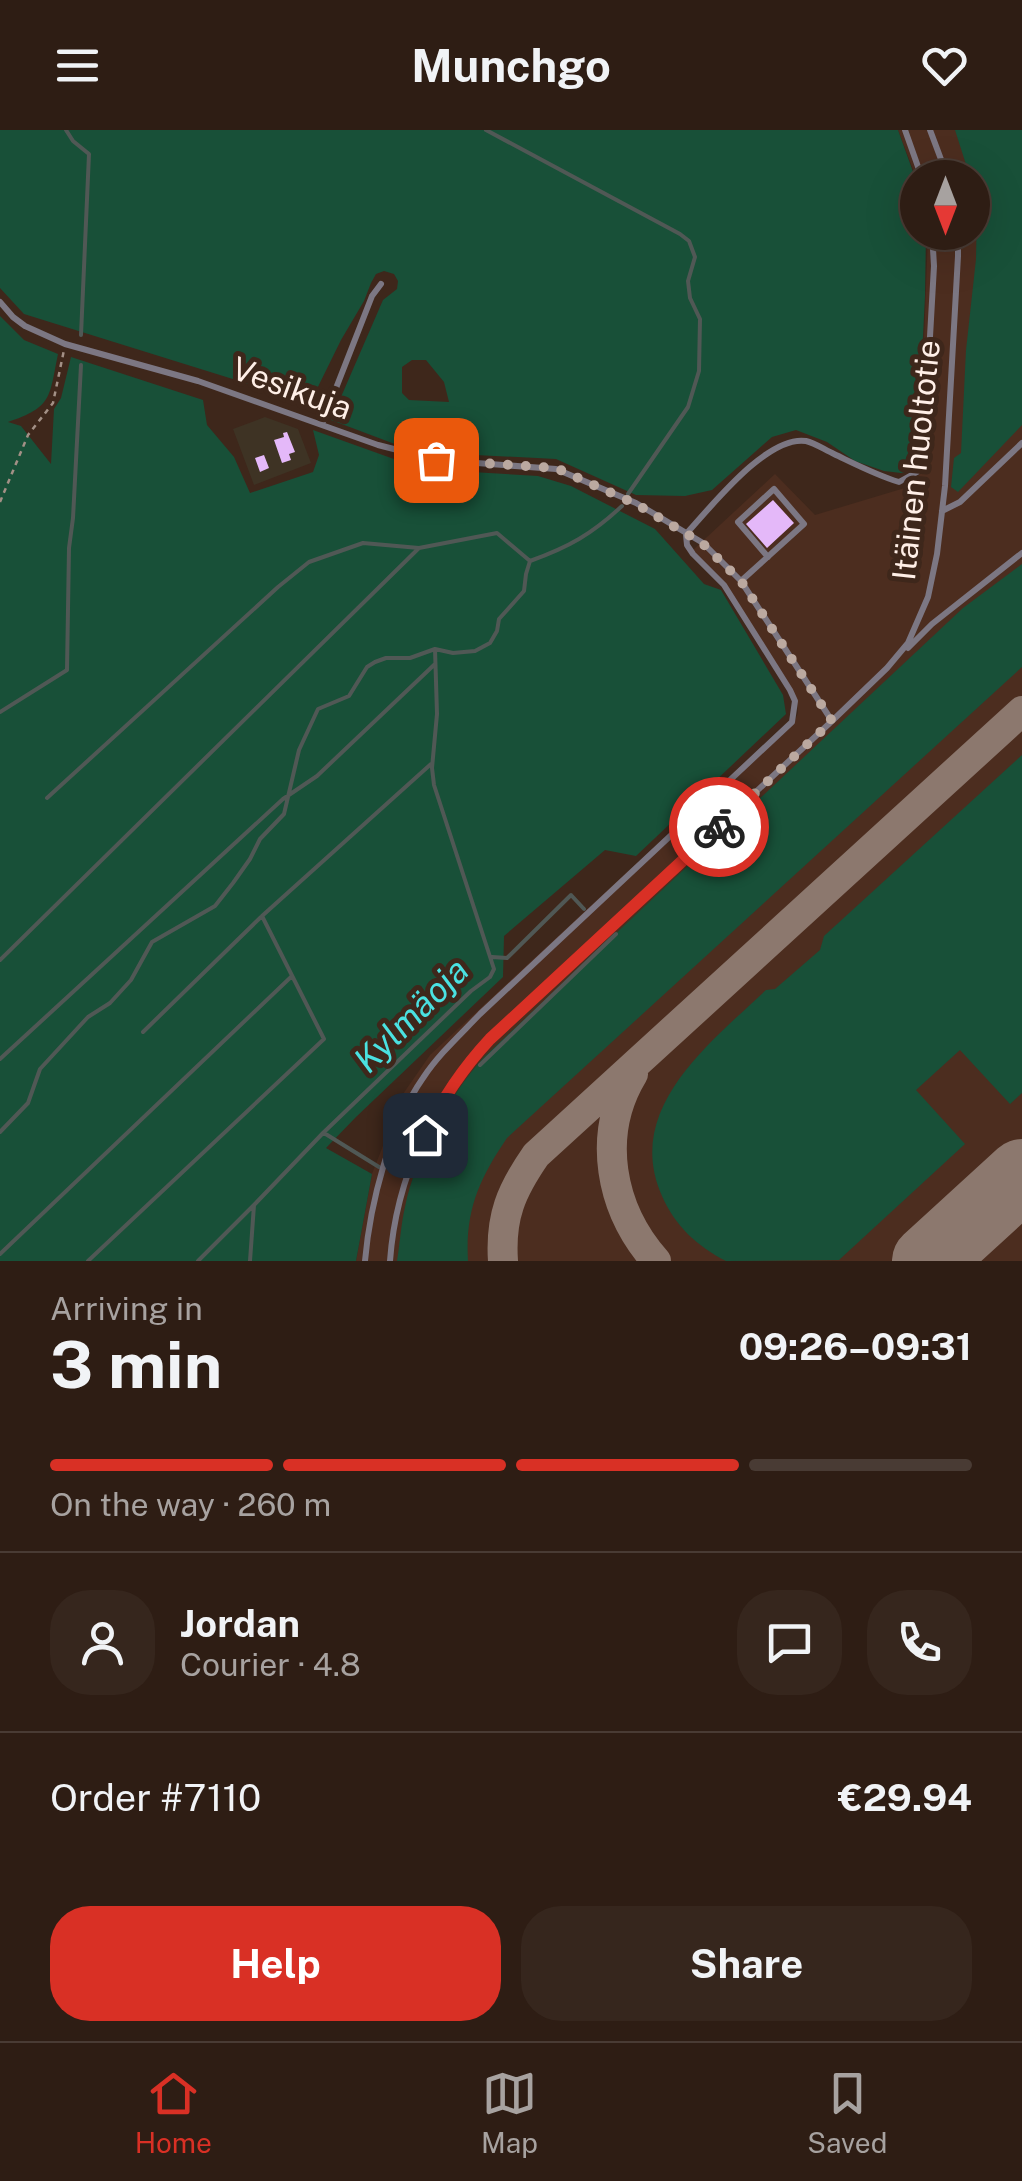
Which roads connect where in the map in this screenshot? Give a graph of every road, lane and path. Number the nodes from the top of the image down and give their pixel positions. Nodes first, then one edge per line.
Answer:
1 (905, 130) edge
2 (930, 130) edge
3 (916, 160) edge
4 (941, 160) edge
5 (933, 250) edge
6 (958, 250) edge
7 (381, 284) dead end
8 (0, 302) edge
9 (65, 344) junction
10 (322, 424) junction
11 (1022, 443) edge
12 (0, 502) edge
13 (942, 511) junction
14 (686, 534) junction
15 (1022, 553) edge
16 (768, 557) junction
17 (741, 581) junction
18 (888, 668) junction
19 (832, 721) junction
20 (365, 1261) edge
21 (390, 1261) edge

1 - 3 lane
2 - 4 lane
5 - 14 lane
6 - 13 lane, Itäinen huoltotie
7 - 10 lane
8 - 9 lane, Vesikuja
9 - 10 lane, Vesikuja
9 - 12 path
10 - 14 lane, Vesikuja
11 - 13 lane
13 - 18 lane, Itäinen huoltotie
14 - 17 lane, Vesikuja
14 - 20 lane
15 - 18 lane
16 - 16 lane
16 - 17 lane
17 - 19 lane, Vesikuja
18 - 19 lane, Itäinen huoltotie
19 - 21 lane, Itäinen huoltotie

